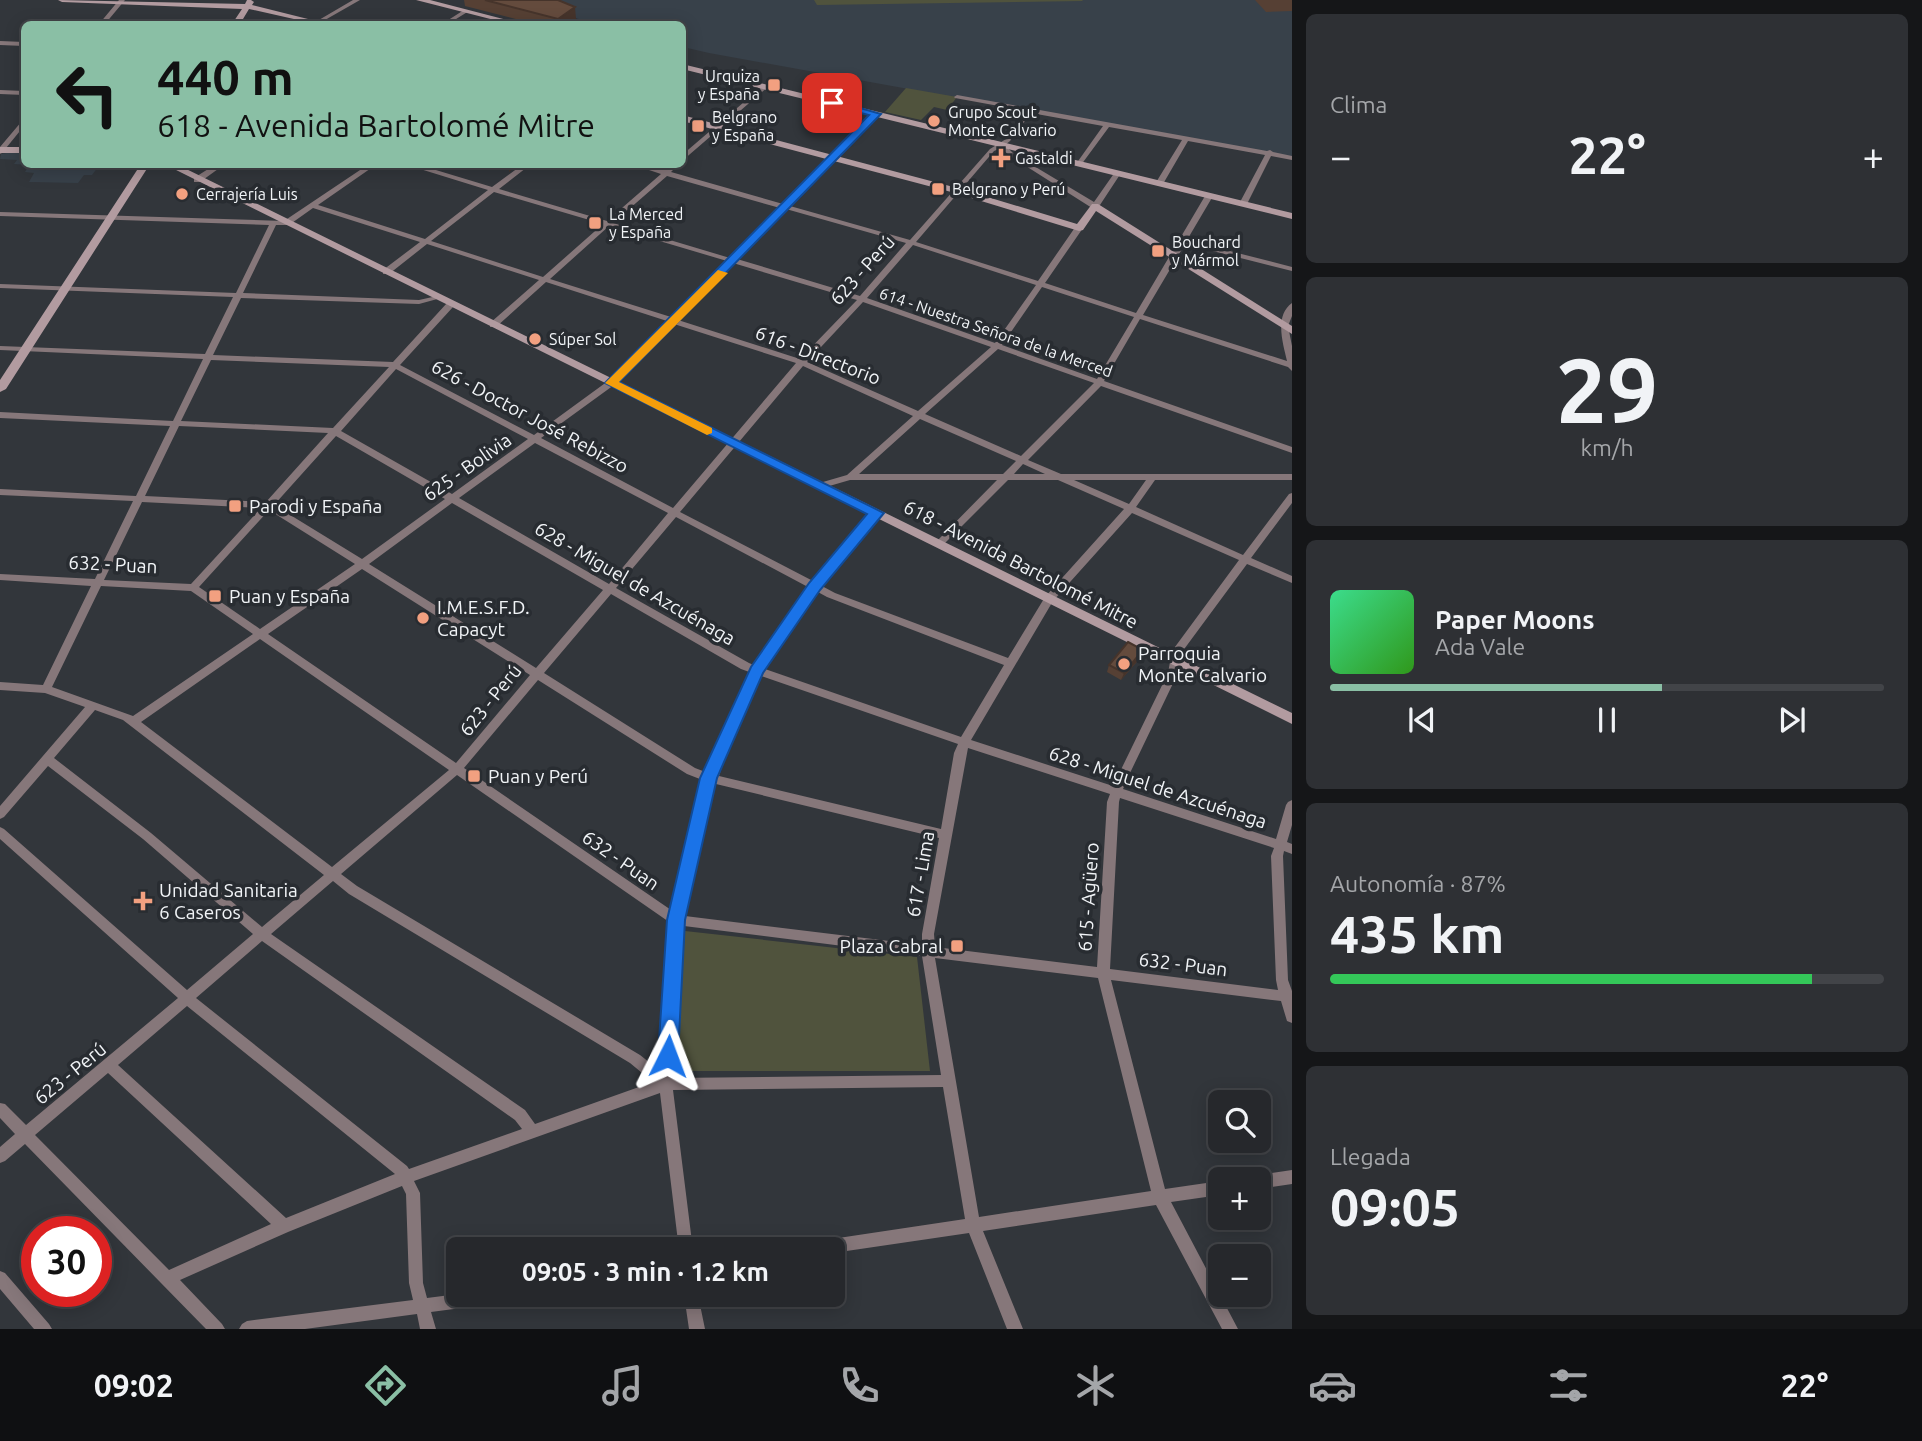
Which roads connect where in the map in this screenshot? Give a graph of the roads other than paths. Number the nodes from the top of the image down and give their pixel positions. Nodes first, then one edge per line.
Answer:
1 (62, 0) edge
2 (357, 0) edge
3 (419, 0) edge
4 (121, 1) edge
5 (250, 3) edge
6 (466, 11) junction
7 (104, 21) edge
8 (238, 21) edge
9 (309, 21) edge
10 (324, 21) edge
11 (450, 21) edge
12 (506, 21) edge
13 (0, 43) edge
14 (21, 44) edge
15 (686, 67) edge
16 (766, 86) junction
17 (0, 92) edge
18 (21, 93) edge
19 (957, 97) dead end
20 (1030, 110) junction
21 (876, 114) junction
22 (686, 119) edge
23 (1108, 124) junction
24 (21, 126) edge
25 (717, 127) junction
26 (1187, 138) junction
27 (1002, 145) junction
28 (1, 150) edge
29 (21, 150) edge
30 (1270, 152) junction
31 (686, 155) edge
32 (1292, 158) edge
33 (835, 159) junction
34 (1079, 164) junction
35 (143, 168) edge
36 (175, 168) edge
37 (216, 168) edge
38 (368, 168) edge
39 (420, 168) edge
40 (520, 168) edge
41 (649, 168) edge
42 (672, 168) edge
43 (667, 173) junction
44 (1117, 173) junction
45 (197, 180) junction
46 (1159, 184) junction
47 (492, 190) junction
48 (958, 191) junction
49 (1209, 196) junction
50 (1243, 204) junction
51 (315, 206) junction
52 (1095, 206) junction
53 (786, 207) junction
54 (0, 214) edge
55 (1292, 216) edge
56 (111, 218) junction
57 (286, 223) junction
58 (274, 224) junction
59 (608, 224) junction
60 (1079, 228) junction
61 (426, 240) junction
62 (1183, 240) junction
63 (912, 243) junction
64 (1172, 256) junction
65 (733, 261) junction
66 (1292, 269) edge
67 (386, 272) junction
68 (546, 279) junction
69 (1040, 285) junction
70 (0, 286) edge
71 (66, 289) junction
72 (238, 296) junction
73 (437, 298) junction
74 (862, 299) junction
75 (450, 305) junction
76 (1292, 305) edge
77 (1138, 317) junction
78 (673, 321) junction
79 (493, 325) junction
80 (1288, 328) edge
81 (996, 347) junction
82 (0, 348) edge
83 (26, 349) junction
84 (209, 356) junction
85 (801, 363) junction
86 (394, 365) junction
87 (1292, 367) edge
88 (611, 383) junction
89 (1099, 383) junction
90 (0, 389) edge
91 (922, 414) junction
92 (0, 415) edge
93 (175, 424) junction
94 (334, 431) junction
95 (537, 438) junction
96 (733, 443) junction
97 (1292, 450) edge
98 (1025, 460) junction
99 (850, 477) junction
100 (1292, 477) edge
101 (1004, 478) junction
102 (1065, 478) junction
103 (1152, 478) junction
104 (820, 486) junction
105 (0, 492) edge
106 (1292, 496) edge
107 (138, 498) junction
108 (452, 498) junction
109 (268, 505) junction
110 (1131, 508) junction
111 (675, 512) junction
112 (876, 513) junction
113 (939, 544) junction
114 (1245, 559) junction
115 (362, 564) junction
116 (0, 577) edge
117 (1292, 580) edge
118 (97, 582) junction
119 (815, 587) junction
120 (609, 588) junction
121 (194, 589) junction
122 (1049, 600) junction
123 (261, 634) junction
124 (1008, 662) junction
125 (1174, 662) junction
126 (756, 671) junction
127 (537, 673) junction
128 (0, 686) edge
129 (46, 689) junction
130 (93, 705) junction
131 (1292, 719) edge
132 (134, 721) junction
133 (964, 742) junction
134 (47, 759) junction
135 (457, 769) junction
136 (709, 778) junction
137 (1116, 791) junction
138 (1292, 805) edge
139 (0, 814) edge
140 (0, 832) edge
141 (947, 835) junction
142 (1278, 844) junction
143 (1292, 849) edge
144 (334, 876) junction
145 (676, 920) junction
146 (263, 935) junction
147 (927, 951) junction
148 (1103, 973) junction
149 (1289, 996) edge
150 (187, 998) junction
151 (1292, 1017) edge
152 (110, 1066) junction
153 (949, 1081) junction
154 (666, 1084) junction
155 (0, 1109) edge
156 (531, 1131) junction
157 (25, 1135) junction
158 (0, 1156) edge
159 (406, 1177) junction
160 (1292, 1177) edge
161 (1271, 1180) edge
162 (1208, 1190) edge
163 (1160, 1197) junction
164 (973, 1223) junction
165 (284, 1226) junction
166 (684, 1237) edge
167 (845, 1244) edge
168 (0, 1278) edge
169 (166, 1279) junction
170 (446, 1304) edge
171 (693, 1307) edge
172 (421, 1308) junction
173 (44, 1329) edge
174 (216, 1329) edge
175 (247, 1329) edge
176 (428, 1329) edge
177 (697, 1329) edge
178 (1015, 1329) edge
179 (1230, 1329) edge

1 - 4 main road
2 - 10 street
3 - 6 main road
4 - 5 main road
4 - 7 street
5 - 8 main road
5 - 9 main road
6 - 11 street
6 - 12 main road
13 - 14 street
15 - 16 main road
16 - 21 main road
16 - 25 street
17 - 18 street
19 - 20 street
20 - 23 street
20 - 27 street, 623 - Perú
21 - 27 main road
21 - 33 street, 625 - Bolivia
22 - 25 main road
23 - 26 street
23 - 34 street
24 - 28 street
25 - 31 street
25 - 33 main road
26 - 30 street
26 - 46 street
27 - 34 main road
27 - 48 street, 623 - Perú
27 - 52 street
28 - 29 main road
30 - 32 street
30 - 50 street
33 - 48 main road
33 - 53 street, 625 - Bolivia
34 - 44 main road
35 - 56 main road
36 - 45 main road, 618 - Avenida Bartolomé Mitre
37 - 45 street
38 - 51 street
39 - 47 street, 614 - Nuestra Señora de la Merced
40 - 47 street
41 - 43 street
42 - 43 street
43 - 53 street
43 - 59 street
44 - 46 main road
44 - 52 street
45 - 57 main road, 618 - Avenida Bartolomé Mitre
46 - 49 main road
47 - 59 street, 614 - Nuestra Señora de la Merced
47 - 61 street
48 - 60 main road
48 - 63 street, 623 - Perú
49 - 50 main road
49 - 62 street
50 - 55 main road
51 - 57 street
51 - 61 street, 616 - Directorio
52 - 60 main road
52 - 64 main road
53 - 63 street
53 - 65 street, 625 - Bolivia
54 - 56 street
56 - 58 street
56 - 71 main road
57 - 58 street
57 - 67 main road, 618 - Avenida Bartolomé Mitre
58 - 72 street
59 - 65 street, 614 - Nuestra Señora de la Merced
59 - 68 street
60 - 69 street
61 - 67 street
61 - 68 street, 616 - Directorio
62 - 64 street
62 - 66 street
63 - 69 street
63 - 74 street, 623 - Perú
64 - 77 street
64 - 80 main road
65 - 74 street, 614 - Nuestra Señora de la Merced
65 - 78 street, 625 - Bolivia
67 - 73 main road, 618 - Avenida Bartolomé Mitre
68 - 78 street, 616 - Directorio
68 - 79 street
69 - 77 street
69 - 81 street
70 - 71 street
71 - 72 street
71 - 83 main road
72 - 73 street
72 - 84 street
73 - 75 main road, 618 - Avenida Bartolomé Mitre
74 - 81 street, 614 - Nuestra Señora de la Merced
74 - 85 street, 623 - Perú
75 - 79 main road, 618 - Avenida Bartolomé Mitre
75 - 86 street
76 - 80 street
77 - 87 street
77 - 89 street
78 - 85 street, 616 - Directorio
78 - 88 street, 625 - Bolivia
79 - 88 main road, 618 - Avenida Bartolomé Mitre
80 - 87 street
81 - 89 street, 614 - Nuestra Señora de la Merced
81 - 91 street
82 - 83 street, 626 - Doctor José Rebizzo
83 - 84 street, 626 - Doctor José Rebizzo
83 - 90 main road
84 - 86 street, 626 - Doctor José Rebizzo
84 - 93 street
85 - 91 street, 616 - Directorio
85 - 96 street, 623 - Perú
86 - 94 street
86 - 95 street, 626 - Doctor José Rebizzo
88 - 95 street, 625 - Bolivia
88 - 96 main road, 618 - Avenida Bartolomé Mitre
89 - 97 street, 614 - Nuestra Señora de la Merced
89 - 98 street
91 - 98 street, 616 - Directorio
91 - 99 street
92 - 93 street, 628 - Miguel de Azcuénaga
93 - 94 street, 628 - Miguel de Azcuénaga
93 - 107 street
94 - 108 street, 628 - Miguel de Azcuénaga
94 - 109 street
95 - 108 street, 625 - Bolivia
95 - 111 street, 626 - Doctor José Rebizzo
96 - 104 main road, 618 - Avenida Bartolomé Mitre
96 - 111 street, 623 - Perú
98 - 101 street
98 - 102 street, 616 - Directorio
99 - 101 street
99 - 104 street
100 - 103 street
101 - 102 street
101 - 113 street
102 - 103 street
102 - 110 street, 616 - Directorio
103 - 110 street, 617 - Lima
104 - 112 main road, 618 - Avenida Bartolomé Mitre
105 - 107 street
106 - 114 street, 615 - Agüero
107 - 109 street
107 - 118 street
108 - 115 street, 625 - Bolivia
108 - 120 street, 628 - Miguel de Azcuénaga
109 - 115 street
109 - 121 street
110 - 114 street, 616 - Directorio
110 - 122 street, 617 - Lima
111 - 119 street, 626 - Doctor José Rebizzo
111 - 120 street, 623 - Perú
112 - 113 main road, 618 - Avenida Bartolomé Mitre
112 - 119 street
113 - 122 main road, 618 - Avenida Bartolomé Mitre
114 - 117 street, 616 - Directorio
114 - 125 street, 615 - Agüero
115 - 123 street, 625 - Bolivia
115 - 127 street
116 - 118 street, 632 - Puan
118 - 121 street, 632 - Puan
118 - 129 street
119 - 124 street, 626 - Doctor José Rebizzo
119 - 126 street
120 - 126 street, 628 - Miguel de Azcuénaga
120 - 127 street, 623 - Perú
121 - 123 street, 632 - Puan
122 - 124 street, 617 - Lima
122 - 125 main road, 618 - Avenida Bartolomé Mitre
123 - 132 street, 625 - Bolivia
123 - 135 street, 632 - Puan
124 - 133 street, 617 - Lima
125 - 131 main road, 618 - Avenida Bartolomé Mitre
125 - 137 street, 615 - Agüero
126 - 133 street, 628 - Miguel de Azcuénaga
126 - 136 street
127 - 135 street, 623 - Perú
127 - 136 street
128 - 129 street
129 - 130 street
130 - 132 street
130 - 134 street
132 - 144 street
133 - 137 street, 628 - Miguel de Azcuénaga
133 - 141 street, 617 - Lima
134 - 139 street
134 - 146 street
135 - 144 street, 623 - Perú
135 - 145 street, 632 - Puan
136 - 141 street
136 - 145 street
137 - 142 street, 628 - Miguel de Azcuénaga
137 - 148 street, 615 - Agüero
138 - 142 street
140 - 150 street
141 - 147 street, 617 - Lima
142 - 143 street, 628 - Miguel de Azcuénaga
142 - 149 street
144 - 146 street, 623 - Perú
144 - 154 street
145 - 147 street, 632 - Puan
145 - 154 street
146 - 150 street, 623 - Perú
146 - 156 street
147 - 148 street, 632 - Puan
147 - 153 street, 617 - Lima
148 - 149 street, 632 - Puan
148 - 163 street, 615 - Agüero
149 - 151 street
150 - 152 street, 623 - Perú
150 - 159 street
152 - 157 street, 623 - Perú
152 - 165 street
153 - 154 street
153 - 164 street, 617 - Lima
154 - 156 street
154 - 166 street
155 - 157 street
156 - 159 street
157 - 158 street, 623 - Perú
157 - 169 street
159 - 165 street
159 - 172 street
160 - 161 street
162 - 163 street
163 - 164 street
163 - 179 street, 615 - Agüero
164 - 167 street
164 - 178 street, 617 - Lima
165 - 169 street
168 - 173 street
169 - 174 street
170 - 172 street
171 - 177 street
172 - 175 street
172 - 176 street

